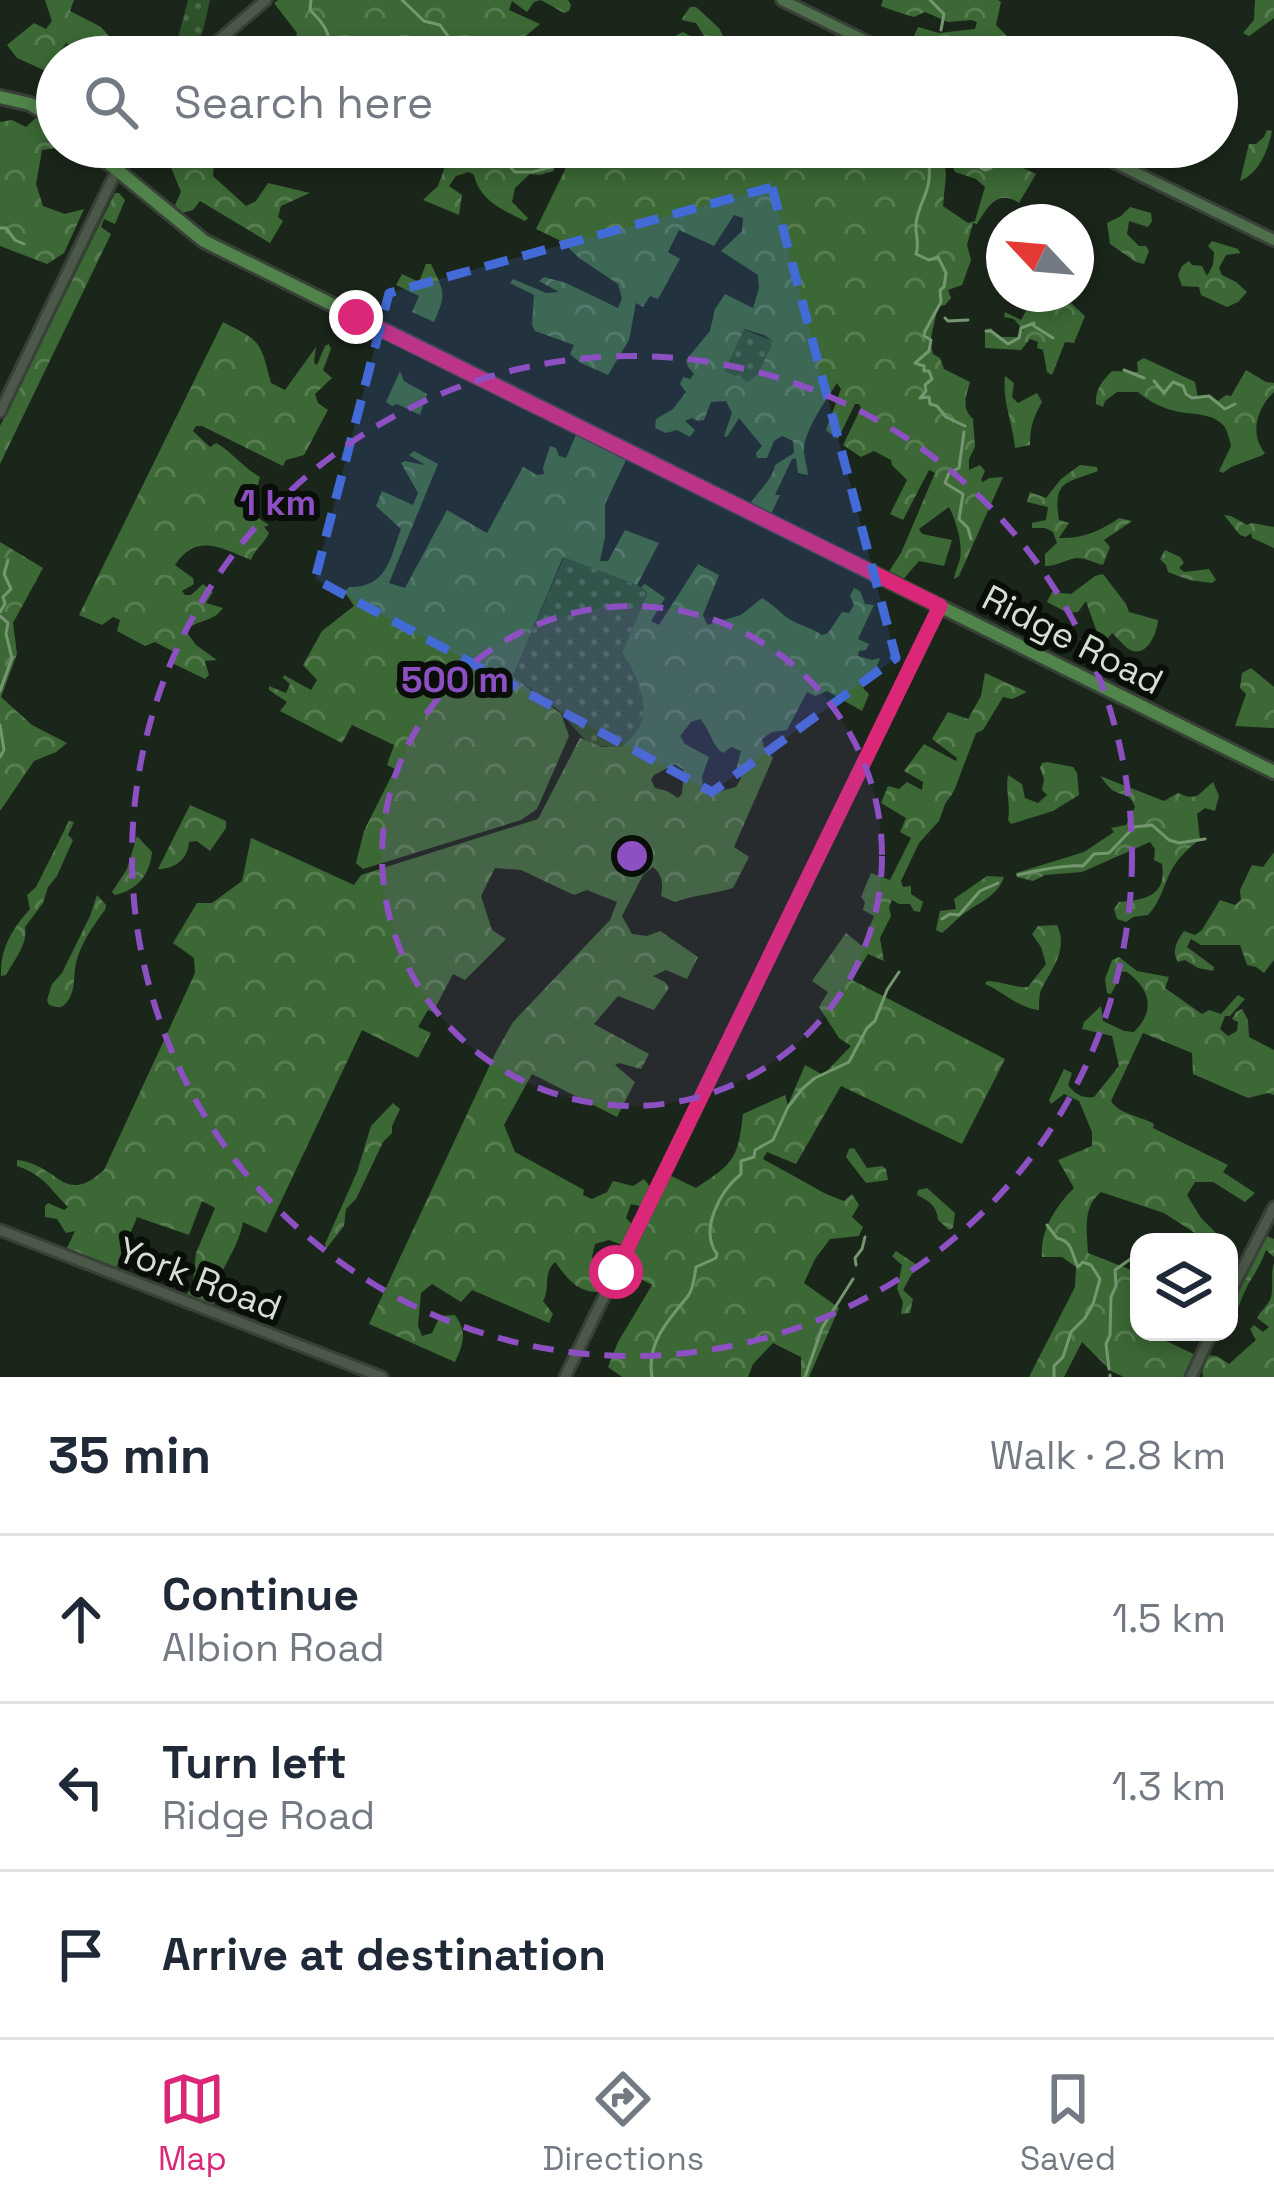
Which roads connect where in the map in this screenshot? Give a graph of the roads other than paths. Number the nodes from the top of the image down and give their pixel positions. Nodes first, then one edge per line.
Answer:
1 (266, 0) edge
2 (782, 0) edge
3 (224, 36) edge
4 (855, 36) edge
5 (0, 97) edge
6 (36, 108) edge
7 (1126, 168) edge
8 (116, 169) joint
9 (1274, 240) edge
10 (0, 412) edge
11 (940, 606) junction
12 (1274, 772) edge
13 (1274, 1207) edge
14 (0, 1230) edge
15 (1238, 1277) edge
16 (1208, 1341) edge
17 (382, 1377) edge
18 (565, 1377) edge
19 (1191, 1377) edge

1 - 3 street
2 - 4 main road
5 - 6 main road
7 - 9 main road
8 - 10 street
8 - 11 main road, Ridge Road
11 - 12 main road, Ridge Road
11 - 18 street
13 - 15 street
14 - 17 street, York Road
16 - 19 street

